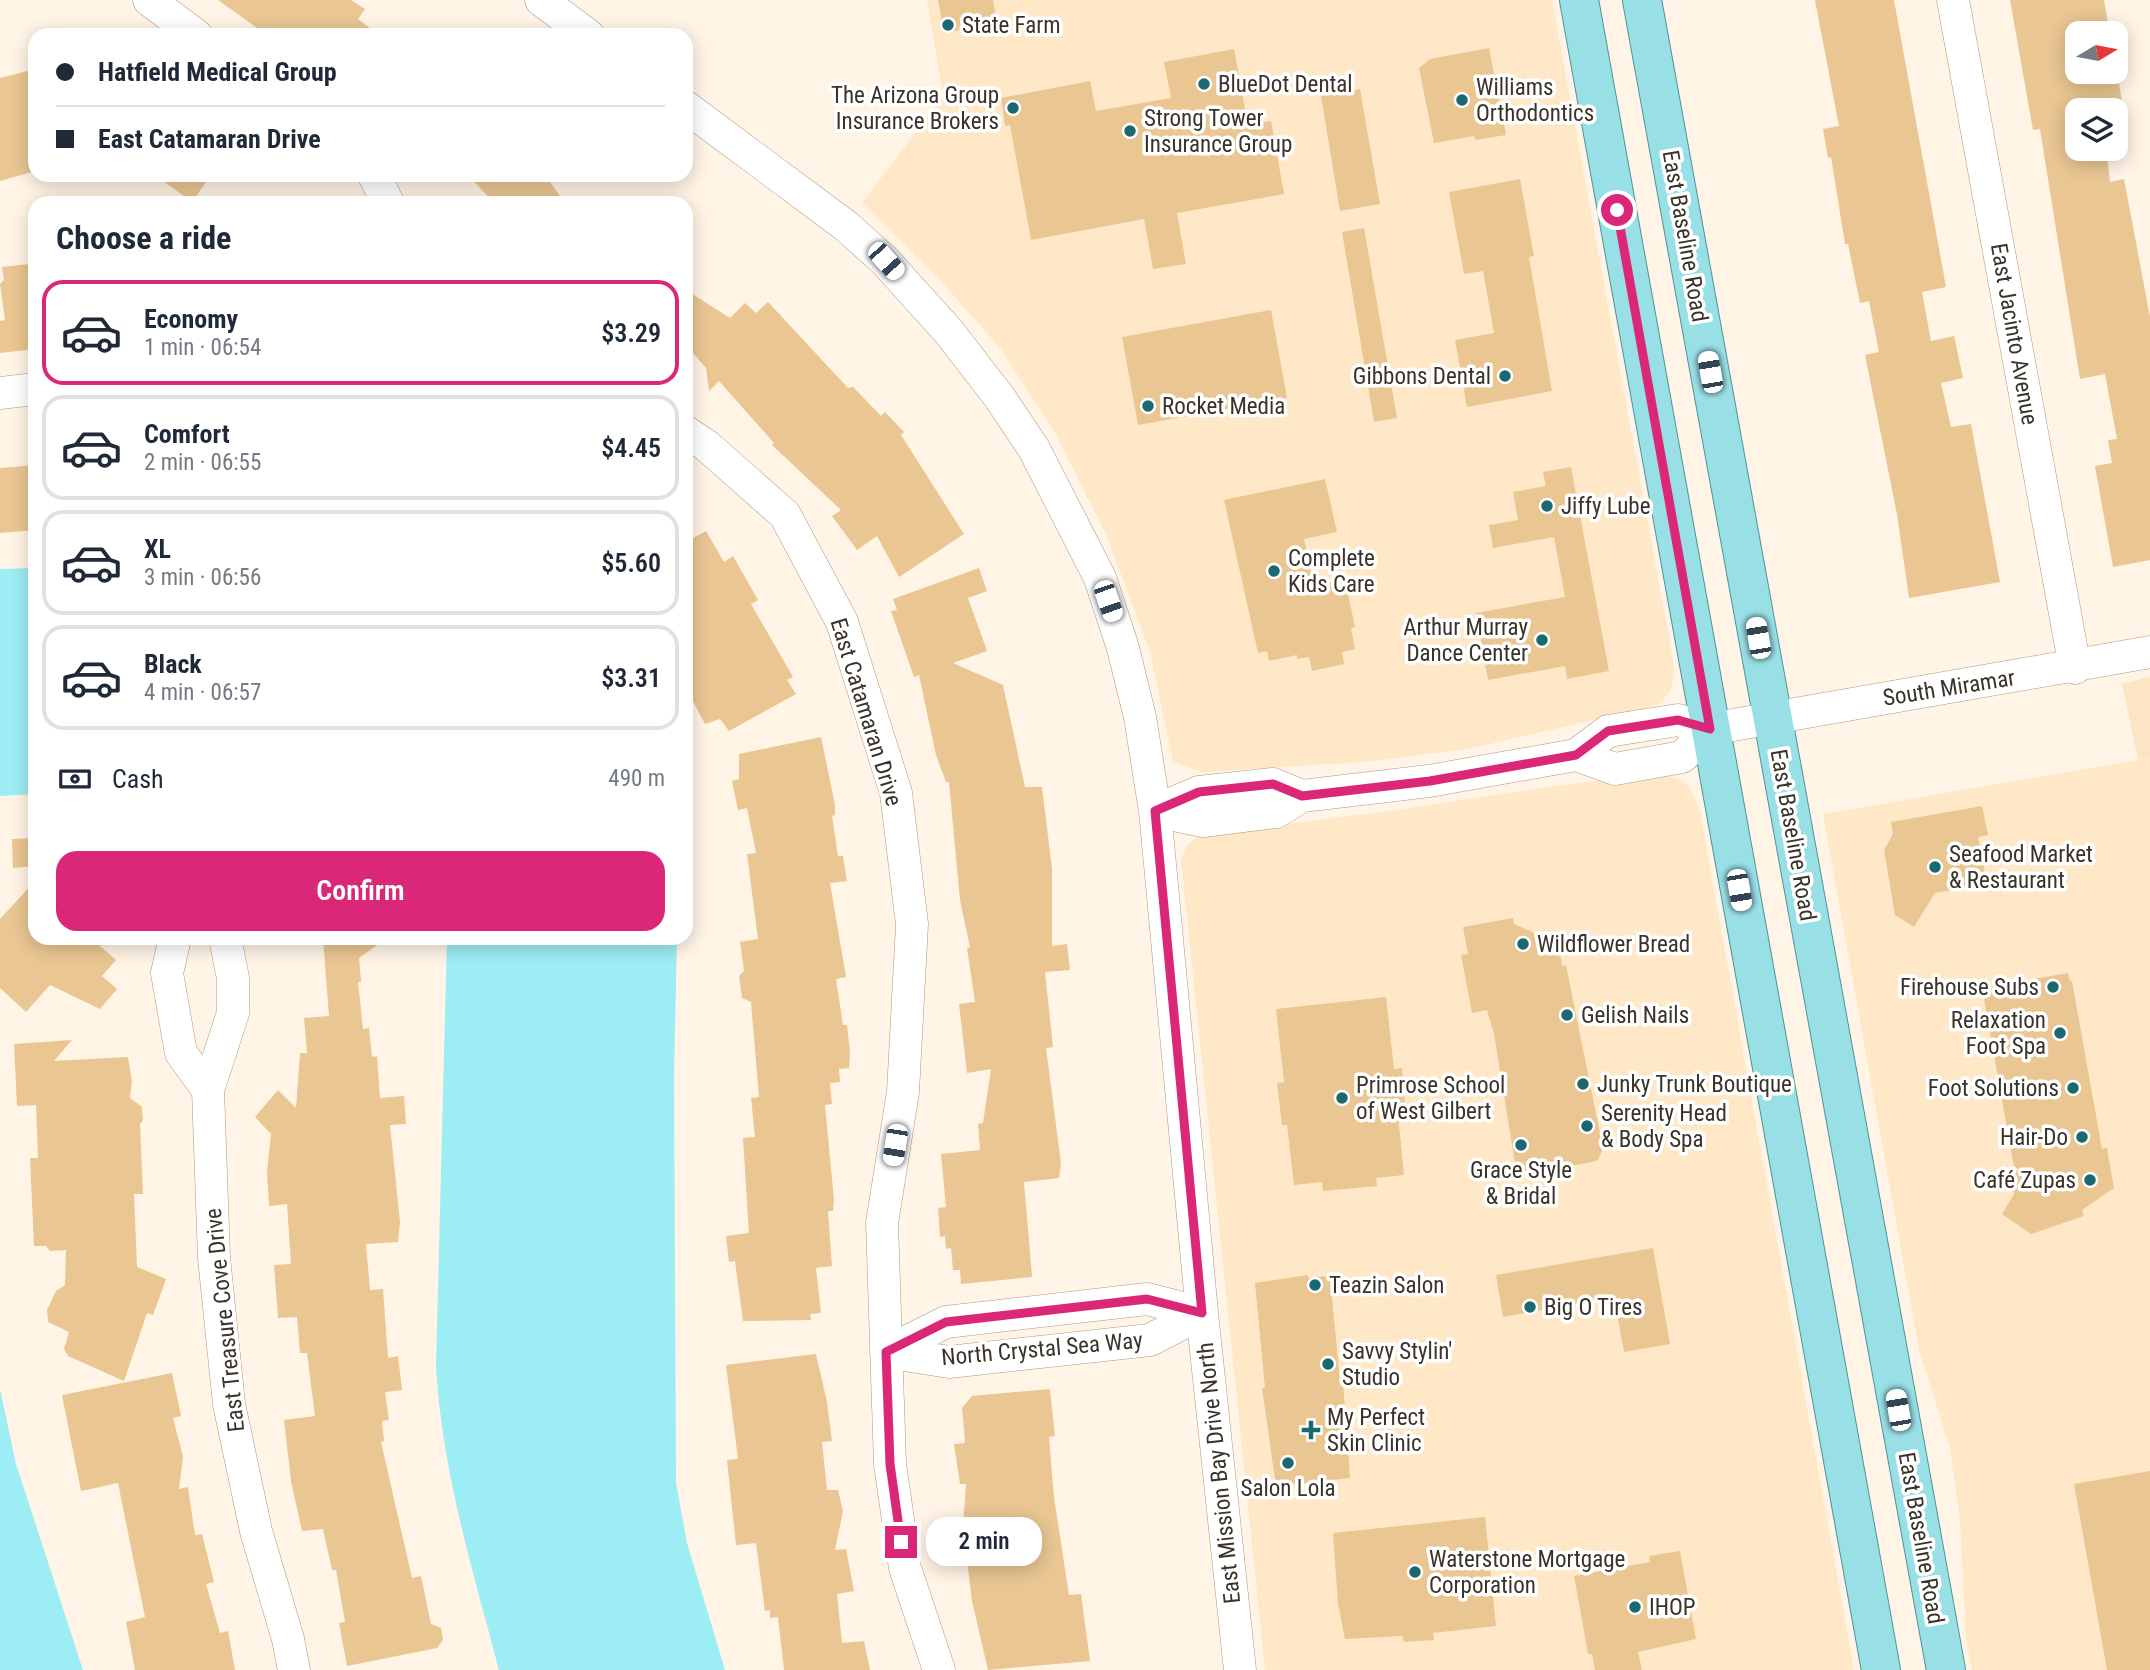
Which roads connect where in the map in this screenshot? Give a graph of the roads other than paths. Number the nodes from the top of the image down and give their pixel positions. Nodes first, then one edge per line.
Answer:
1 (149, 0) edge
2 (541, 0) edge
3 (1579, 0) edge
4 (1642, 0) edge
5 (1954, 0) edge
6 (187, 28) edge
7 (579, 28) edge
8 (693, 112) edge
9 (28, 391) edge
10 (0, 393) edge
11 (693, 437) edge
12 (2150, 652) edge
13 (2075, 668) junction
14 (1760, 720) junction
15 (1710, 729) junction
16 (1155, 811) junction
17 (173, 945) edge
18 (226, 945) edge
19 (208, 1090) junction
20 (1202, 1313) junction
21 (886, 1352) junction
22 (293, 1670) edge
23 (939, 1670) edge
24 (1240, 1670) edge
25 (1881, 1670) edge
26 (1945, 1670) edge

1 - 6 street
2 - 7 street
3 - 15 main road
4 - 14 main road, East Baseline Road
5 - 13 street, East Jacinto Avenue
8 - 16 street, East Mission Bay Drive North
9 - 10 street
11 - 21 street, East Catamaran Drive
12 - 13 street, South Miramar
13 - 14 street, South Miramar
14 - 15 street, South Miramar
14 - 26 main road, East Baseline Road
15 - 16 street
15 - 25 main road
16 - 20 street, East Mission Bay Drive North
17 - 19 street
18 - 19 street, East Treasure Cove Drive
19 - 22 street, East Treasure Cove Drive
20 - 21 street, North Crystal Sea Way
20 - 24 street, East Mission Bay Drive North
21 - 23 street, East Catamaran Drive

